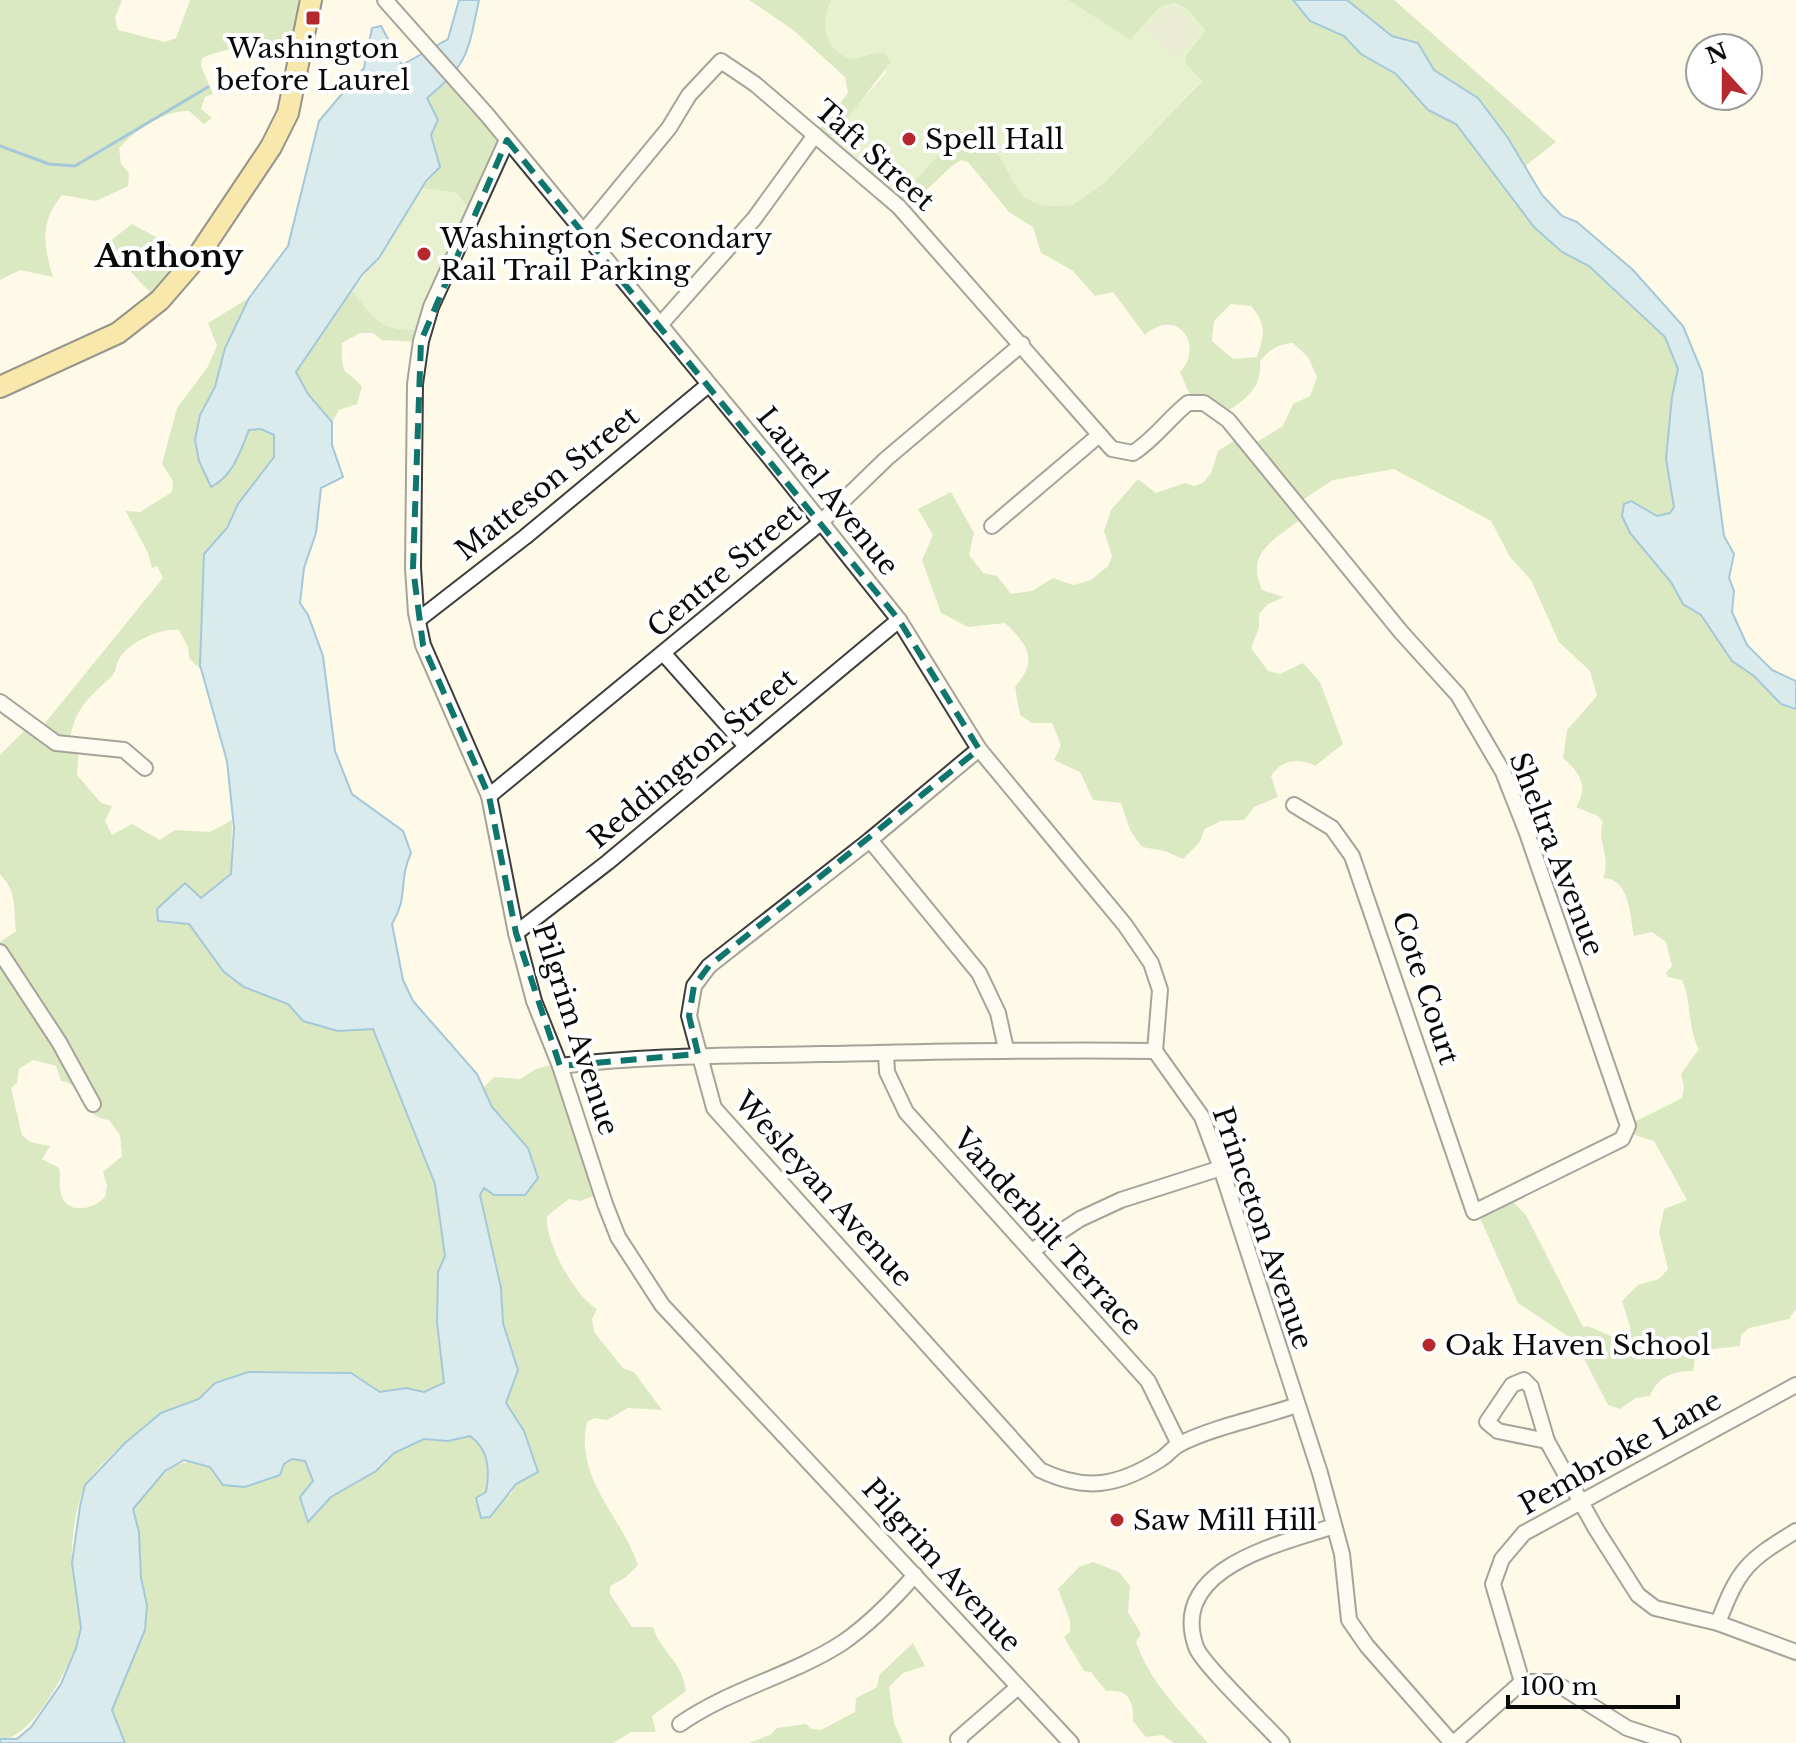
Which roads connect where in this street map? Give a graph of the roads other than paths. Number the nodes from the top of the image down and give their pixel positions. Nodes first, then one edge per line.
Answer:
1 (311, 0) edge
2 (385, 0) edge
3 (815, 135) junction
4 (507, 140) junction
5 (584, 231) junction
6 (660, 325) junction
7 (1022, 344) junction
8 (1, 384) edge
9 (707, 386) junction
10 (1204, 403) joint
11 (1098, 436) junction
12 (819, 524) junction
13 (992, 526) dead end
14 (418, 620) junction
15 (899, 620) junction
16 (664, 654) junction
17 (0, 702) edge
18 (746, 746) junction
19 (979, 749) junction
20 (145, 768) dead end
21 (489, 796) junction
22 (1294, 805) dead end
23 (870, 840) junction
24 (516, 933) junction
25 (0, 952) edge
26 (1006, 1049) junction
27 (1155, 1051) junction
28 (886, 1053) junction
29 (698, 1054) junction
30 (560, 1066) junction
31 (93, 1104) dead end
32 (1221, 1168) junction
33 (1474, 1212) joint
34 (1033, 1250) junction
35 (1796, 1385) edge
36 (1297, 1405) junction
37 (1547, 1441) junction
38 (1179, 1444) junction
39 (1582, 1499) junction
40 (1334, 1526) junction
41 (1796, 1531) edge
42 (915, 1575) junction
43 (1718, 1623) junction
44 (1796, 1652) edge
45 (1522, 1682) junction
46 (1018, 1687) junction
47 (680, 1724) dead end
48 (960, 1743) edge
49 (1071, 1743) edge
50 (1282, 1743) edge
51 (1453, 1743) edge
52 (1673, 1743) edge

1 - 8 main road
2 - 4 street, Laurel Avenue
3 - 5 street, Taft Street
3 - 6 street
3 - 7 street, Taft Street
4 - 5 street, Laurel Avenue
4 - 14 street, Pilgrim Avenue
5 - 6 street, Laurel Avenue
6 - 9 street, Laurel Avenue
7 - 11 street, Taft Street
7 - 12 street, Centre Street
9 - 12 street, Laurel Avenue
9 - 14 street, Matteson Street
10 - 11 street, Taft Street
10 - 33 street, Sheltra Avenue
11 - 13 street
12 - 15 street, Laurel Avenue
12 - 16 street, Centre Street
14 - 21 street, Pilgrim Avenue
15 - 18 street, Reddington Street
15 - 19 street, Laurel Avenue
16 - 18 street
16 - 21 street, Centre Street
17 - 20 street
18 - 24 street, Reddington Street
19 - 23 street, Wesleyan Avenue
19 - 27 street, Laurel Avenue
21 - 24 street, Pilgrim Avenue
22 - 33 street, Cote Court
23 - 26 street
23 - 29 street, Wesleyan Avenue
24 - 30 street, Pilgrim Avenue
25 - 31 street
26 - 27 street
26 - 28 street
27 - 32 street, Princeton Avenue
28 - 29 street
28 - 34 street, Vanderbilt Terrace
29 - 30 street
29 - 38 street, Wesleyan Avenue
30 - 42 street, Pilgrim Avenue
32 - 34 street
32 - 36 street, Princeton Avenue
34 - 38 street, Vanderbilt Terrace
35 - 39 street, Pembroke Lane
36 - 38 street, Wesleyan Avenue
36 - 40 street, Princeton Avenue
37 - 37 street
37 - 39 street
39 - 43 street
39 - 45 street, Pembroke Lane
40 - 50 street
40 - 51 street, Princeton Avenue
41 - 43 street
42 - 46 street, Pilgrim Avenue
42 - 47 street
43 - 44 street
45 - 51 street
45 - 52 street
46 - 48 street
46 - 49 street, Pilgrim Avenue

